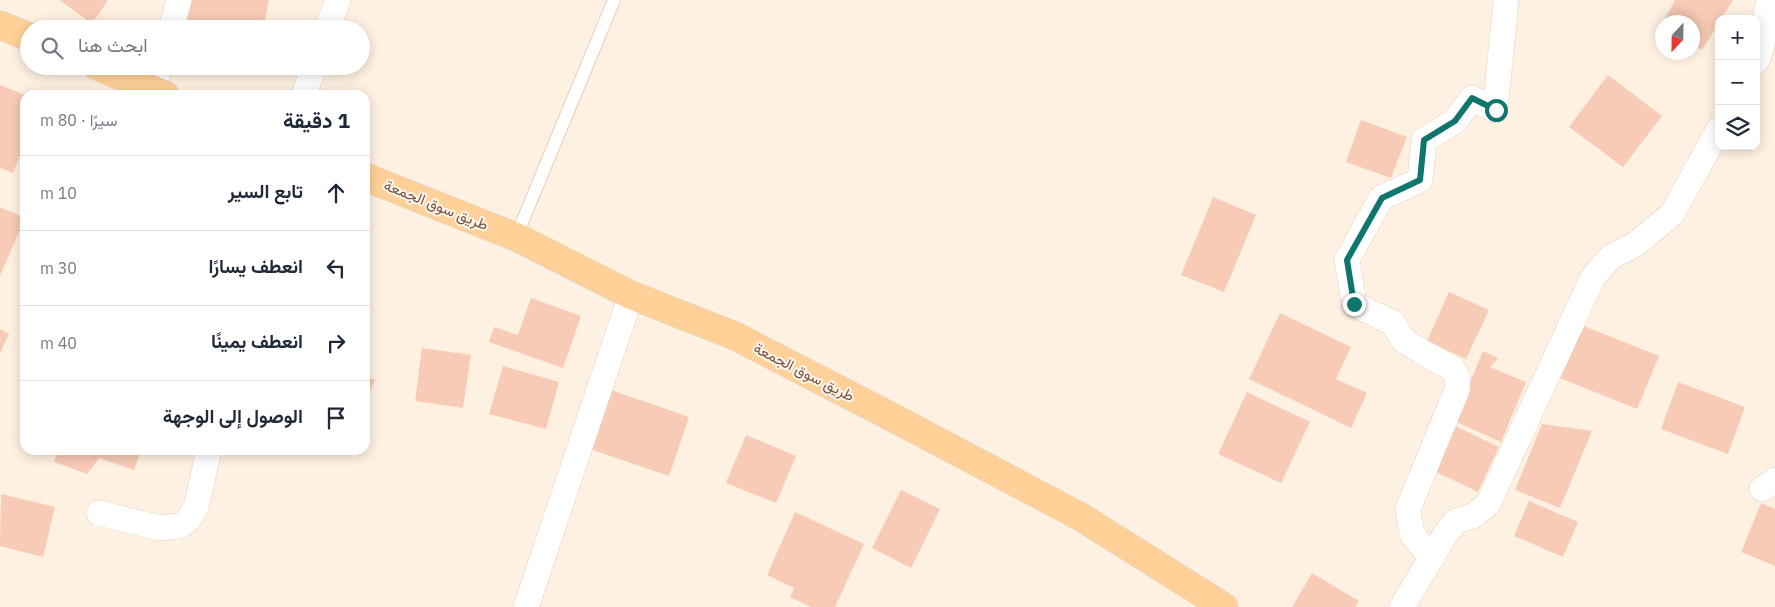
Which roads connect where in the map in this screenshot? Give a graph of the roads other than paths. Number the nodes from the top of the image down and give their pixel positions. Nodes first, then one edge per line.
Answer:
1 (179, 0) edge
2 (338, 0) edge
3 (614, 0) edge
4 (1770, 0) edge
5 (1506, 2) dead end
6 (173, 20) edge
7 (330, 20) edge
8 (0, 25) edge
9 (20, 34) edge
10 (1757, 60) edge
11 (128, 75) edge
12 (311, 75) edge
13 (159, 84) edge
14 (306, 90) edge
15 (1715, 136) edge
16 (370, 179) edge
17 (516, 237) junction
18 (631, 295) junction
19 (208, 455) edge
20 (99, 513) dead end
21 (1432, 558) junction
22 (526, 607) edge
23 (1224, 607) edge
24 (1402, 607) edge

1 - 6 street
2 - 7 street
3 - 17 lane
4 - 10 street
5 - 21 street
8 - 9 main road
11 - 13 main road
12 - 14 street
15 - 21 street
16 - 17 main road, طريق سوق الجمعة
17 - 18 main road, طريق سوق الجمعة
18 - 22 street
18 - 23 main road, طريق سوق الجمعة
19 - 20 street
21 - 24 street

